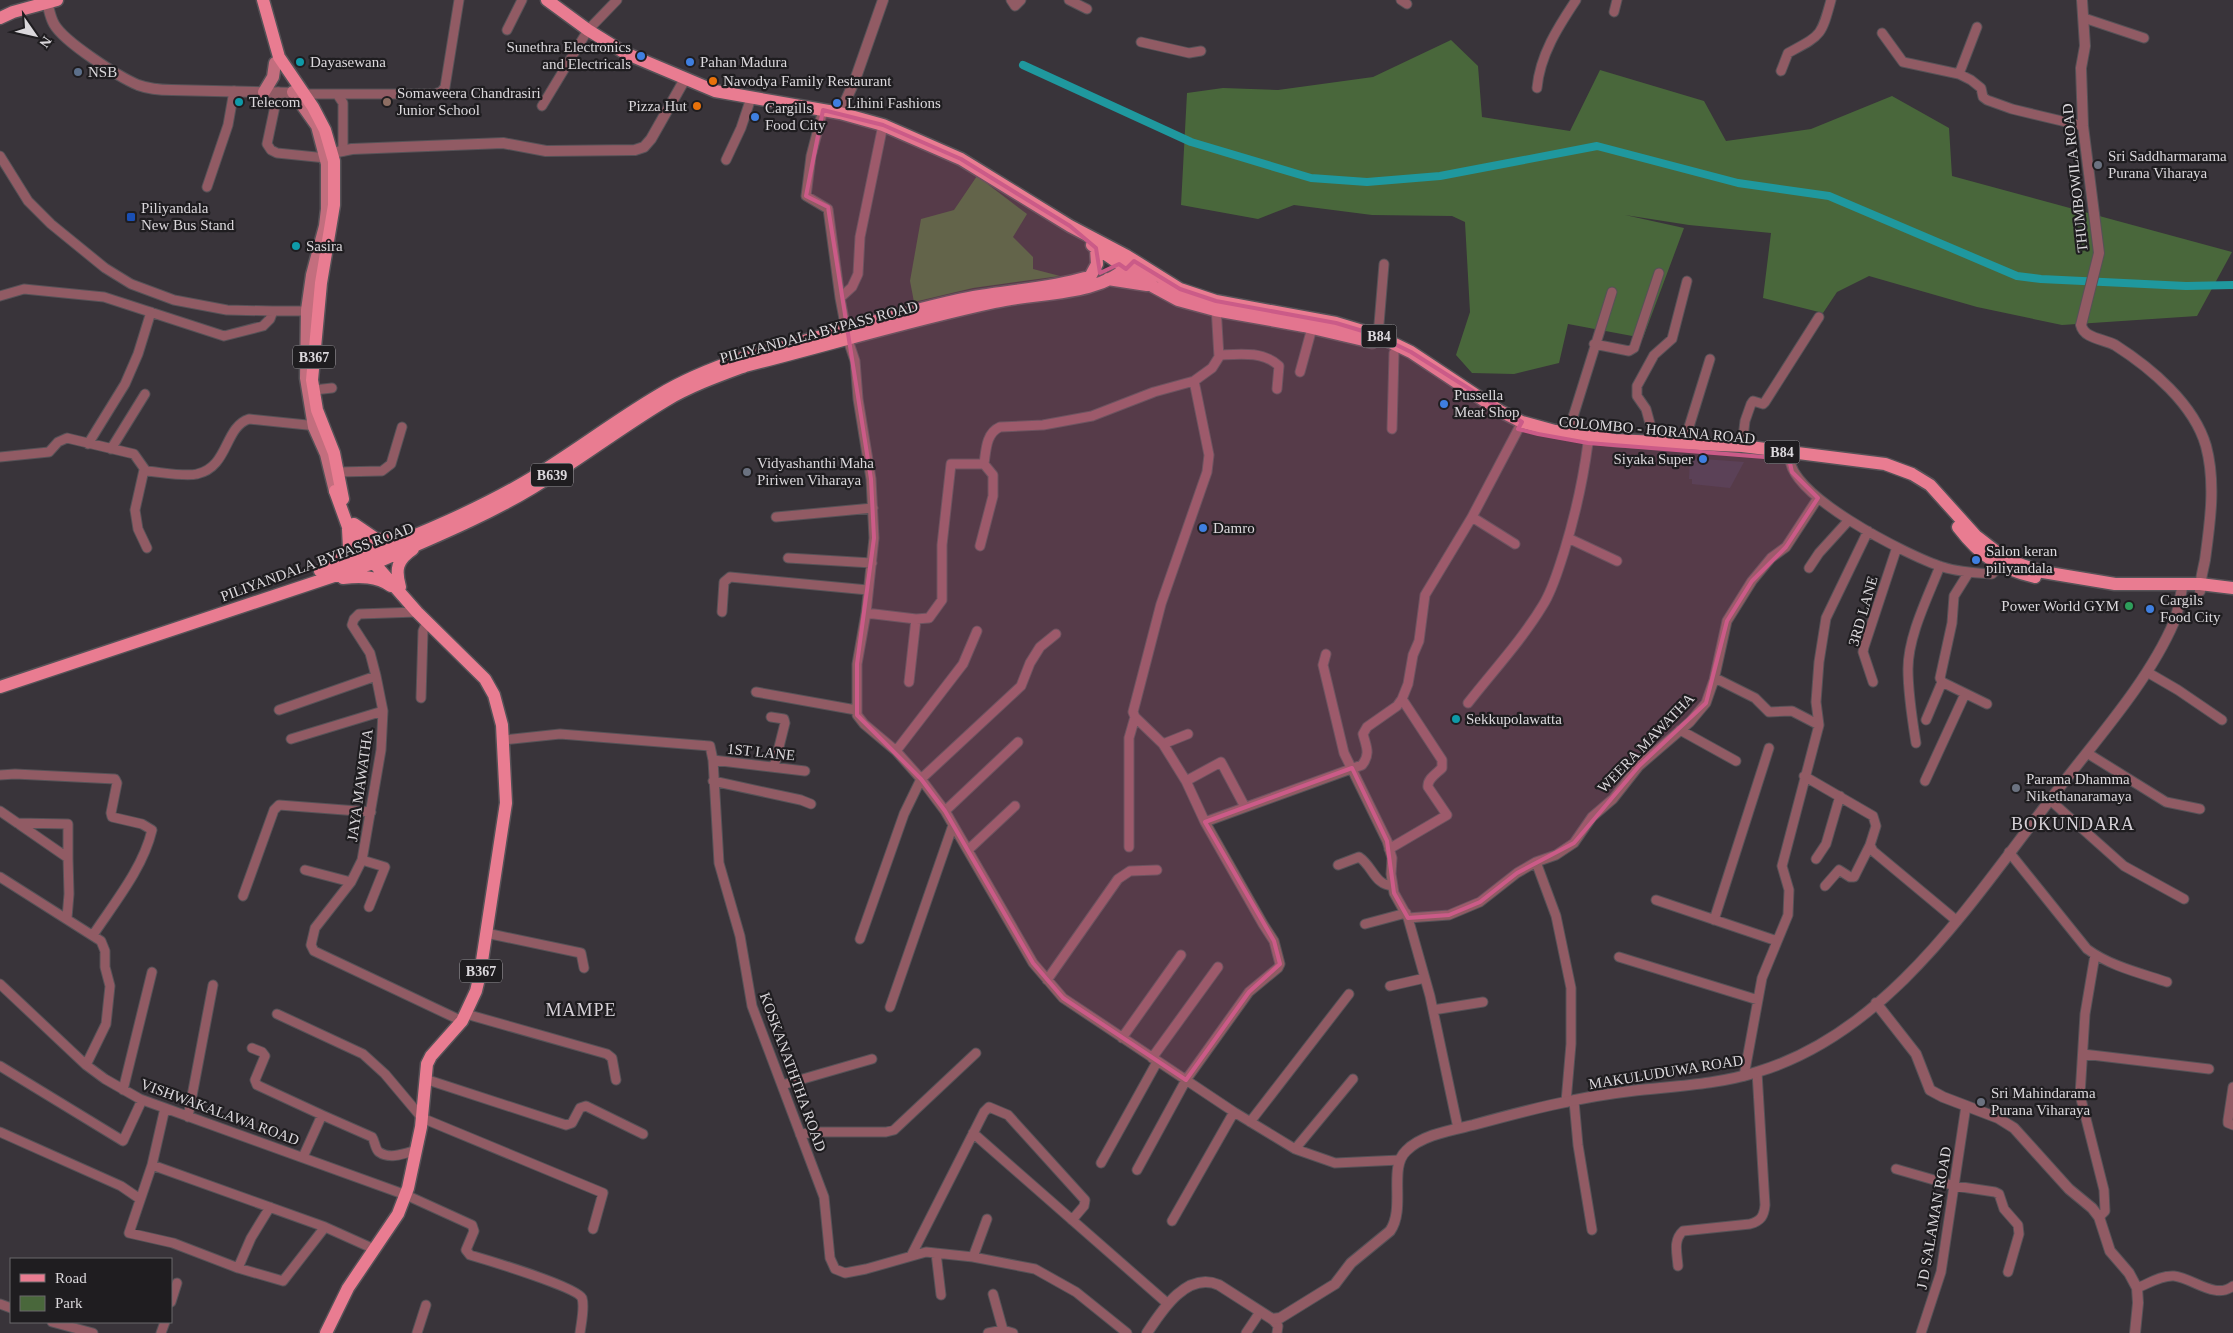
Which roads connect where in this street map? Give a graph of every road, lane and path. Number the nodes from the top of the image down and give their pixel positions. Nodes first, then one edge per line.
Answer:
1 (256, 0) edge
2 (263, 0) edge
3 (459, 0) edge
4 (522, 0) edge
5 (547, 0) edge
6 (617, 0) edge
7 (883, 0) edge
8 (1010, 0) edge
9 (1021, 0) edge
10 (1069, 0) edge
11 (1576, 0) edge
12 (1617, 0) edge
13 (1831, 0) edge
14 (2082, 0) edge
15 (52, 1) edge
16 (1087, 9) dead end
17 (1614, 12) dead end
18 (0, 18) edge
19 (2084, 18) junction
20 (1977, 28) dead end
21 (507, 30) dead end
22 (588, 30) junction
23 (1882, 33) dead end
24 (2144, 38) dead end
25 (1141, 42) dead end
26 (1201, 51) dead end
27 (275, 63) junction
28 (1782, 71) dead end
29 (1959, 74) junction
30 (685, 79) junction
31 (1537, 88) dead end
32 (234, 91) junction
33 (264, 92) junction
34 (278, 92) junction
35 (298, 93) junction
36 (337, 94) junction
37 (751, 98) junction
38 (542, 106) dead end
39 (823, 110) junction
40 (840, 113) junction
41 (883, 125) junction
42 (2083, 126) junction
43 (333, 154) junction
44 (0, 156) edge
45 (726, 160) dead end
46 (207, 186) dead end
47 (1070, 226) junction
48 (1096, 248) junction
49 (1126, 262) junction
50 (1384, 264) dead end
51 (1659, 273) dead end
52 (1090, 277) junction
53 (1108, 279) junction
54 (1687, 281) dead end
55 (1154, 287) junction
56 (1612, 292) dead end
57 (0, 296) edge
58 (840, 298) junction
59 (1216, 306) junction
60 (273, 311) junction
61 (312, 311) junction
62 (150, 312) junction
63 (1819, 317) dead end
64 (1312, 328) junction
65 (847, 335) junction
66 (1378, 336) junction
67 (1594, 344) junction
68 (1394, 353) junction
69 (1220, 355) junction
70 (1710, 359) dead end
71 (1300, 372) dead end
72 (1194, 381) junction
73 (332, 388) dead end
74 (1277, 389) dead end
75 (314, 390) junction
76 (145, 394) dead end
77 (1520, 425) junction
78 (318, 426) junction
79 (402, 427) dead end
80 (1392, 429) dead end
81 (1568, 433) junction
82 (1655, 442) junction
83 (1588, 443) junction
84 (1684, 443) junction
85 (88, 444) junction
86 (1742, 446) junction
87 (112, 449) junction
88 (1790, 456) junction
89 (0, 457) edge
90 (984, 464) junction
91 (144, 470) junction
92 (338, 472) junction
93 (1818, 498) junction
94 (873, 508) junction
95 (776, 517) dead end
96 (1472, 517) junction
97 (1849, 520) junction
98 (350, 523) junction
99 (1868, 531) junction
100 (1568, 538) junction
101 (403, 539) junction
102 (423, 542) junction
103 (1515, 544) dead end
104 (980, 546) dead end
105 (1897, 547) junction
106 (147, 548) dead end
107 (374, 557) junction
108 (788, 558) dead end
109 (1617, 561) dead end
110 (872, 563) junction
111 (2003, 563) junction
112 (334, 566) junction
113 (1940, 566) junction
114 (1809, 568) dead end
115 (1970, 572) junction
116 (322, 579) junction
117 (2182, 587) junction
118 (2200, 587) junction
119 (2233, 588) edge
120 (400, 590) junction
121 (868, 590) junction
122 (2233, 595) edge
123 (413, 608) junction
124 (722, 612) dead end
125 (866, 613) junction
126 (916, 618) junction
127 (427, 622) junction
128 (978, 631) dead end
129 (1056, 634) dead end
130 (1326, 654) dead end
131 (2147, 672) junction
132 (376, 676) junction
133 (1715, 678) junction
134 (0, 679) edge
135 (909, 682) dead end
136 (1873, 682) dead end
137 (1942, 682) junction
138 (0, 687) edge
139 (756, 692) dead end
140 (1965, 694) junction
141 (421, 698) dead end
142 (1402, 699) junction
143 (1468, 703) dead end
144 (1987, 704) dead end
145 (279, 710) dead end
146 (856, 710) junction
147 (383, 711) junction
148 (771, 717) dead end
149 (1135, 717) junction
150 (1926, 720) dead end
151 (2222, 720) dead end
152 (1818, 725) junction
153 (1680, 730) junction
154 (1188, 734) dead end
155 (291, 739) dead end
156 (504, 740) junction
157 (1018, 742) dead end
158 (1916, 743) dead end
159 (1163, 744) junction
160 (1769, 748) dead end
161 (896, 751) junction
162 (2087, 752) junction
163 (713, 760) junction
164 (1736, 761) dead end
165 (774, 767) junction
166 (1352, 768) junction
167 (805, 771) dead end
168 (0, 775) edge
169 (1804, 776) junction
170 (921, 779) junction
171 (713, 781) junction
172 (1186, 781) junction
173 (1925, 781) dead end
174 (1840, 796) junction
175 (2050, 800) junction
176 (811, 804) dead end
177 (1016, 806) dead end
178 (1245, 807) junction
179 (2200, 809) dead end
180 (0, 811) edge
181 (945, 811) junction
182 (370, 812) junction
183 (1205, 822) junction
184 (17, 823) junction
185 (953, 825) junction
186 (1870, 845) junction
187 (1129, 847) dead end
188 (1389, 849) junction
189 (968, 850) junction
190 (2009, 852) junction
191 (68, 858) junction
192 (1816, 859) dead end
193 (362, 860) junction
194 (1536, 862) junction
195 (1338, 865) dead end
196 (305, 870) dead end
197 (1157, 870) dead end
198 (0, 877) edge
199 (351, 882) junction
200 (1393, 886) junction
201 (1825, 886) dead end
202 (243, 896) dead end
203 (2184, 899) dead end
204 (1656, 900) dead end
205 (369, 907) dead end
206 (1407, 916) junction
207 (67, 918) junction
208 (1714, 920) junction
209 (1957, 921) junction
210 (1365, 924) dead end
211 (486, 933) junction
212 (93, 934) junction
213 (860, 939) dead end
214 (1777, 941) junction
215 (1181, 955) dead end
216 (2095, 955) junction
217 (1619, 957) dead end
218 (1218, 967) dead end
219 (584, 968) dead end
220 (152, 972) dead end
221 (1425, 978) junction
222 (1047, 980) junction
223 (2167, 982) dead end
224 (0, 984) edge
225 (214, 985) dead end
226 (1390, 986) dead end
227 (1350, 994) dead end
228 (1758, 1000) junction
229 (1483, 1002) dead end
230 (1876, 1003) junction
231 (890, 1007) dead end
232 (1433, 1010) junction
233 (277, 1014) dead end
234 (464, 1018) junction
235 (1122, 1038) junction
236 (252, 1048) dead end
237 (976, 1053) dead end
238 (2083, 1054) junction
239 (872, 1059) dead end
240 (1155, 1060) junction
241 (86, 1064) junction
242 (0, 1066) edge
243 (2209, 1069) dead end
244 (1757, 1072) junction
245 (1744, 1076) junction
246 (425, 1079) junction
247 (1353, 1079) dead end
248 (616, 1080) dead end
249 (1186, 1080) junction
250 (782, 1085) junction
251 (2233, 1087) edge
252 (123, 1090) junction
253 (142, 1100) junction
254 (1570, 1102) junction
255 (1966, 1106) junction
256 (165, 1108) junction
257 (1234, 1112) junction
258 (322, 1115) junction
259 (188, 1117) junction
260 (422, 1118) junction
261 (1250, 1122) junction
262 (2233, 1125) edge
263 (1458, 1128) junction
264 (0, 1132) edge
265 (973, 1133) junction
266 (643, 1134) dead end
267 (800, 1134) junction
268 (1295, 1149) junction
269 (417, 1150) junction
270 (303, 1157) junction
271 (1400, 1160) junction
272 (1102, 1163) dead end
273 (152, 1165) junction
274 (1896, 1169) dead end
275 (1137, 1170) dead end
276 (1955, 1186) junction
277 (406, 1195) junction
278 (140, 1199) junction
279 (270, 1207) junction
280 (2099, 1217) junction
281 (987, 1219) dead end
282 (1072, 1220) junction
283 (1172, 1221) dead end
284 (325, 1227) junction
285 (593, 1229) dead end
286 (1592, 1230) dead end
287 (374, 1249) junction
288 (936, 1253) junction
289 (911, 1256) junction
290 (973, 1256) junction
291 (1678, 1266) dead end
292 (238, 1268) junction
293 (2008, 1272) dead end
294 (177, 1283) dead end
295 (2233, 1286) edge
296 (2137, 1288) junction
297 (993, 1294) dead end
298 (941, 1295) dead end
299 (172, 1299) edge
300 (1168, 1304) junction
301 (426, 1305) dead end
302 (1260, 1312) junction
303 (1272, 1319) junction
304 (56, 1323) edge
305 (1008, 1332) edge
306 (93, 1333) edge
307 (326, 1333) edge
308 (417, 1333) edge
309 (580, 1333) edge
310 (988, 1333) edge
311 (1127, 1333) edge
312 (1147, 1333) edge
313 (1246, 1333) edge
314 (1277, 1333) edge
315 (1922, 1333) edge
316 (2135, 1333) edge

1 - 27 main road, B367
2 - 35 main road, B367
3 - 36 street
4 - 21 street
5 - 22 main road, B84
6 - 22 street
7 - 40 street
8 - 9 street
10 - 16 street
11 - 31 street
12 - 17 street
13 - 28 street
14 - 19 street, THUMBOWILA ROAD
15 - 18 main road
15 - 32 street
19 - 24 street
19 - 42 street, THUMBOWILA ROAD
20 - 29 street
22 - 30 main road, B84
22 - 38 street
23 - 29 street
25 - 26 street
27 - 33 main road
27 - 35 main road, B367
29 - 42 street
30 - 37 main road, B84
30 - 43 street
32 - 33 street
32 - 46 street
33 - 34 street
34 - 35 street
34 - 43 street
35 - 36 street
35 - 43 main road, B367
36 - 43 street
37 - 39 main road, B84
37 - 45 street
39 - 40 main road, B84
39 - 58 street
40 - 41 main road, B84
41 - 47 main road, B84
41 - 58 street
42 - 118 street, THUMBOWILA ROAD
43 - 61 main road, B367
44 - 60 street
47 - 48 main road, B84
47 - 49 main road, B84
48 - 49 main road, B84
48 - 52 main road
49 - 52 main road, PILIYANDALA BYPASS ROAD / B639
49 - 53 main road, PILIYANDALA BYPASS ROAD / B639
49 - 55 main road, B84
49 - 59 main road, B84
50 - 66 street
51 - 67 street
52 - 65 main road, PILIYANDALA BYPASS ROAD / B639
53 - 55 main road
53 - 65 main road, PILIYANDALA BYPASS ROAD / B639
54 - 82 street
55 - 59 main road, B84
56 - 67 street
57 - 62 street
58 - 65 street
59 - 64 main road, COLOMBO - HORANA ROAD / B84
59 - 66 main road, COLOMBO - HORANA ROAD / B84
59 - 69 street
60 - 61 street
60 - 62 street
61 - 75 main road, B367
61 - 78 main road, B367
62 - 85 street
63 - 86 street
64 - 68 main road, COLOMBO - HORANA ROAD / B84
64 - 71 street
65 - 94 street
65 - 101 main road, PILIYANDALA BYPASS ROAD / B639
65 - 102 main road, PILIYANDALA BYPASS ROAD / B639
66 - 77 main road, COLOMBO - HORANA ROAD / B84
67 - 81 street
68 - 77 main road, COLOMBO - HORANA ROAD / B84
68 - 80 street
69 - 72 street
69 - 74 street
70 - 84 street
72 - 90 street
72 - 149 street
73 - 75 street
75 - 78 main road, B367
76 - 87 street
77 - 81 main road, COLOMBO - HORANA ROAD / B84
77 - 83 main road, COLOMBO - HORANA ROAD / B84
77 - 96 street
78 - 91 street
78 - 92 main road, B367
78 - 98 main road, B367
79 - 92 street
81 - 82 main road, COLOMBO - HORANA ROAD / B84
82 - 84 main road, COLOMBO - HORANA ROAD / B84
83 - 88 main road, COLOMBO - HORANA ROAD / B84
83 - 100 street
84 - 86 main road, COLOMBO - HORANA ROAD / B84
85 - 87 street
85 - 89 street
86 - 88 main road, COLOMBO - HORANA ROAD / B84
87 - 91 street
88 - 93 street
88 - 111 main road, COLOMBO - HORANA ROAD / B84
90 - 104 street
90 - 126 street
91 - 106 street
92 - 98 main road, B367
93 - 97 street
93 - 133 street, WEERA MAWATHA
94 - 95 street
94 - 110 street
96 - 103 street
96 - 142 street
97 - 99 street
97 - 114 street
98 - 101 main road
98 - 107 main road, B367
98 - 112 main road
99 - 105 street
99 - 152 street
100 - 109 street
100 - 143 street
101 - 107 main road, PILIYANDALA BYPASS ROAD / B639
102 - 107 main road, PILIYANDALA BYPASS ROAD / B639
102 - 120 main road
105 - 113 street
105 - 136 street, 3RD LANE
107 - 112 main road, PILIYANDALA BYPASS ROAD / B639
107 - 116 main road, PILIYANDALA BYPASS ROAD / B639
107 - 120 main road, B367
108 - 110 street
110 - 121 street
111 - 115 street
111 - 117 main road, COLOMBO - HORANA ROAD / B84
112 - 134 main road, PILIYANDALA BYPASS ROAD / B639
113 - 115 street
113 - 158 street
115 - 137 street
116 - 120 main road
116 - 138 main road, PILIYANDALA BYPASS ROAD / B639
117 - 118 main road, COLOMBO - HORANA ROAD / B84
117 - 131 street, MAKULUDUWA ROAD
118 - 119 main road, COLOMBO - HORANA ROAD / B84
118 - 122 main road, COLOMBO - HORANA ROAD / B84
120 - 123 main road, B367
121 - 124 street
121 - 125 street
123 - 127 main road, B367
123 - 132 street, JAYA MAWATHA
125 - 126 street
125 - 146 street
126 - 135 street
127 - 141 street
127 - 156 main road, B367
128 - 161 street
129 - 170 street
130 - 166 street
131 - 151 street
131 - 162 street, MAKULUDUWA ROAD
132 - 145 street
132 - 147 street, JAYA MAWATHA
133 - 152 street
133 - 153 street, WEERA MAWATHA
137 - 140 street
137 - 150 street
139 - 146 street
140 - 144 street
140 - 173 street
142 - 166 street
142 - 188 street
146 - 161 street
147 - 155 street
147 - 182 street, JAYA MAWATHA
148 - 165 street
149 - 159 street
149 - 187 street
152 - 169 street
153 - 164 street
153 - 194 street, WEERA MAWATHA
154 - 159 street
156 - 163 street
156 - 211 main road, B367
157 - 181 street
159 - 172 street
160 - 208 street
161 - 170 street
162 - 175 street, MAKULUDUWA ROAD
162 - 179 street
163 - 165 street, 1ST LANE
163 - 171 street, KOSKANATHTHA ROAD
165 - 167 street, 1ST LANE
166 - 178 street
166 - 188 street
168 - 212 street
169 - 174 street
169 - 214 street
170 - 181 street
170 - 213 street
171 - 176 street
171 - 250 street, KOSKANATHTHA ROAD
172 - 178 street
172 - 183 street
174 - 186 street
174 - 192 street
175 - 190 street, MAKULUDUWA ROAD
175 - 203 street
177 - 189 street
178 - 183 street
180 - 184 street
181 - 185 street
182 - 193 street, JAYA MAWATHA
182 - 202 street
183 - 249 street
184 - 191 street
184 - 191 street
185 - 189 street
185 - 231 street
186 - 201 street
186 - 209 street
188 - 200 street
189 - 222 street
190 - 209 street, MAKULUDUWA ROAD
190 - 216 street
191 - 207 street
193 - 199 street, JAYA MAWATHA
193 - 205 street
194 - 206 street, WEERA MAWATHA
194 - 254 street
195 - 200 street
196 - 199 street
197 - 222 street
198 - 207 street
199 - 234 street, JAYA MAWATHA
200 - 206 street
204 - 208 street
206 - 210 street, WEERA MAWATHA
206 - 221 street
207 - 212 street
208 - 214 street
209 - 230 street, MAKULUDUWA ROAD
211 - 219 street
211 - 234 main road, B367
212 - 241 street
214 - 228 street
215 - 235 street
216 - 223 street
216 - 238 street
217 - 228 street
218 - 240 street
220 - 252 street
221 - 226 street
221 - 232 street
222 - 235 street
224 - 241 street, VISHWAKALAWA ROAD
225 - 259 street
227 - 261 street
228 - 245 street
229 - 232 street
230 - 244 street, MAKULUDUWA ROAD
230 - 255 street
232 - 263 street
233 - 260 street
234 - 246 main road, B367
234 - 248 street
235 - 240 street
236 - 258 street
237 - 267 street
238 - 243 street
238 - 280 street
239 - 250 street
240 - 249 street
240 - 272 street
241 - 252 street, VISHWAKALAWA ROAD
242 - 253 street
244 - 245 street, MAKULUDUWA ROAD
244 - 291 street
245 - 254 street, MAKULUDUWA ROAD
246 - 260 main road, B367
246 - 266 street
247 - 268 street
249 - 257 street
249 - 275 street
250 - 267 street, KOSKANATHTHA ROAD
251 - 262 street
252 - 253 street, VISHWAKALAWA ROAD
253 - 256 street, VISHWAKALAWA ROAD
254 - 263 street, MAKULUDUWA ROAD
254 - 286 street
255 - 276 street, J D SALAMAN ROAD
255 - 280 street
256 - 259 street, VISHWAKALAWA ROAD
256 - 273 street
257 - 261 street
257 - 283 street
258 - 269 street
258 - 270 street
259 - 270 street, VISHWAKALAWA ROAD
260 - 269 main road, B367
260 - 285 street
261 - 268 street
263 - 271 street, MAKULUDUWA ROAD
264 - 278 street
265 - 282 street
265 - 282 street
265 - 289 street
267 - 289 street, KOSKANATHTHA ROAD
268 - 271 street
269 - 277 main road, B367
270 - 277 street, VISHWAKALAWA ROAD
271 - 303 street
273 - 278 street
273 - 279 street
274 - 276 street
276 - 293 street
276 - 315 street, J D SALAMAN ROAD
277 - 287 main road, B367
277 - 309 street, VISHWAKALAWA ROAD
278 - 292 street
279 - 284 street
279 - 292 street
280 - 296 street
281 - 290 street
282 - 300 street
284 - 287 street
284 - 292 street
287 - 307 main road, B367
288 - 289 street, KOSKANATHTHA ROAD
288 - 290 street, KOSKANATHTHA ROAD
288 - 298 street
290 - 311 street, KOSKANATHTHA ROAD
294 - 299 street
295 - 296 street
296 - 316 street
297 - 305 street
300 - 302 street
300 - 312 street
301 - 308 street
302 - 303 street
302 - 313 street
303 - 314 street
304 - 306 street
305 - 310 street

